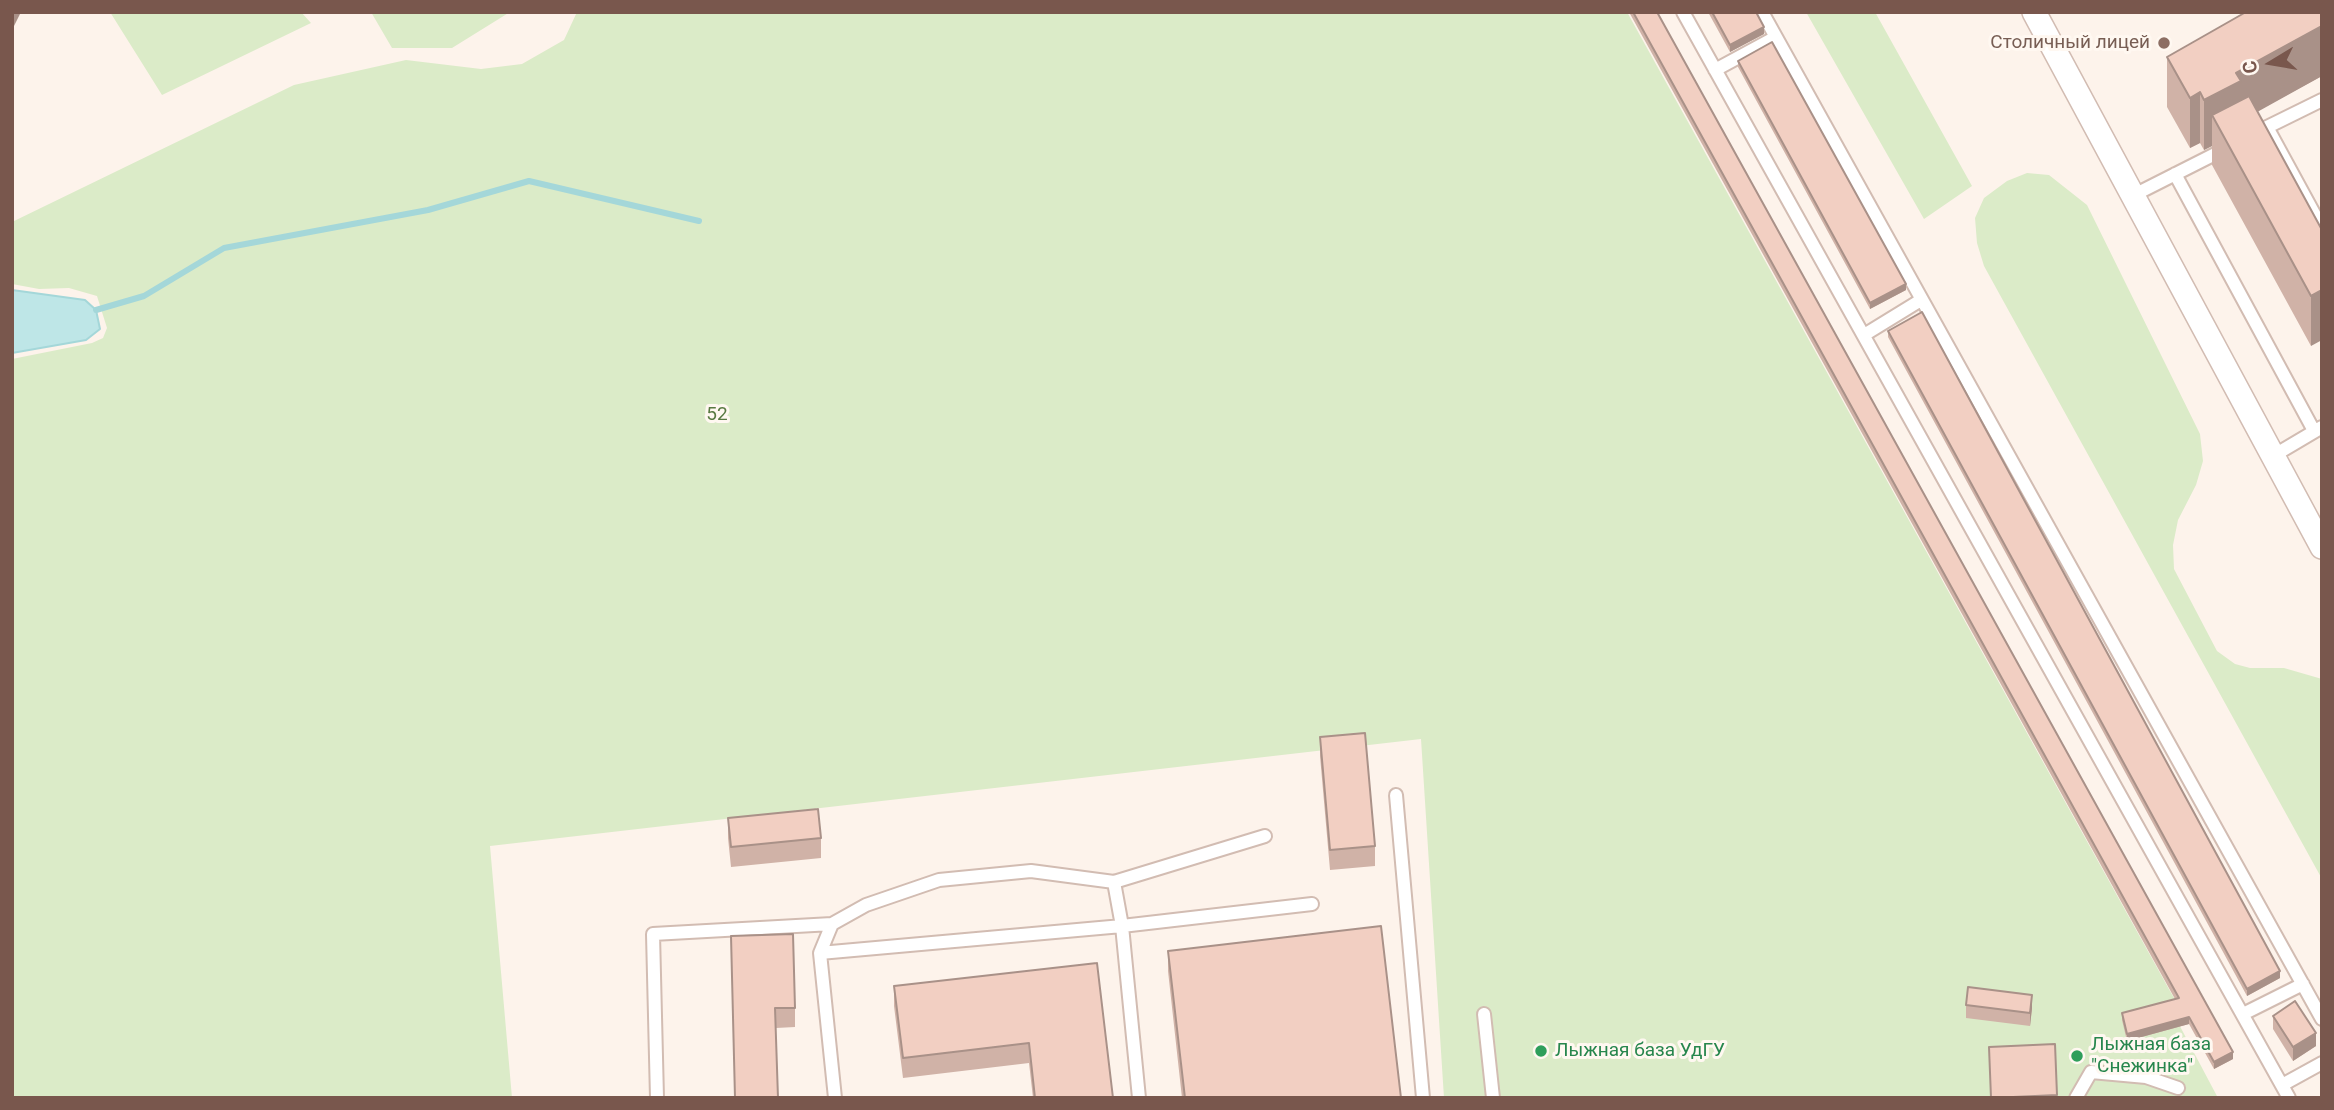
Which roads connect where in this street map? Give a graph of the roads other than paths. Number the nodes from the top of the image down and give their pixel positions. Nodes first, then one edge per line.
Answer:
1 (1684, 12) edge
2 (1762, 12) edge
3 (2034, 12) edge
4 (1776, 37) junction
5 (1716, 69) junction
6 (2322, 100) edge
7 (2267, 127) junction
8 (2175, 174) junction
9 (2133, 196) junction
10 (2322, 228) edge
11 (1921, 300) junction
12 (1864, 335) junction
13 (2318, 428) edge
14 (2273, 456) junction
15 (2322, 548) edge
16 (1396, 794) dead end
17 (1265, 836) dead end
18 (1114, 882) junction
19 (1312, 904) dead end
20 (832, 924) junction
21 (1122, 926) junction
22 (820, 953) junction
23 (2303, 984) junction
24 (1484, 1014) dead end
25 (2243, 1014) junction
26 (2322, 1019) edge
27 (2322, 1063) edge
28 (2282, 1085) junction
29 (2178, 1088) dead end
30 (657, 1098) edge
31 (835, 1098) edge
32 (1139, 1098) edge
33 (1423, 1098) edge
34 (1493, 1098) edge
35 (2076, 1098) edge
36 (2289, 1098) edge

1 - 5 lane
2 - 4 lane
3 - 9 street
4 - 5 lane
4 - 11 lane
5 - 12 lane
6 - 7 lane
7 - 8 lane
7 - 10 lane
8 - 9 lane
8 - 13 lane
9 - 14 street
11 - 12 lane
11 - 23 lane
12 - 25 lane
13 - 14 lane
14 - 15 street
16 - 33 lane
17 - 18 lane
18 - 20 lane
18 - 21 lane
19 - 21 lane
20 - 22 lane
20 - 30 lane
21 - 22 lane
21 - 32 lane
22 - 31 lane
23 - 25 lane
23 - 26 lane
24 - 34 lane
25 - 28 lane
27 - 28 lane
28 - 36 lane
29 - 35 lane

